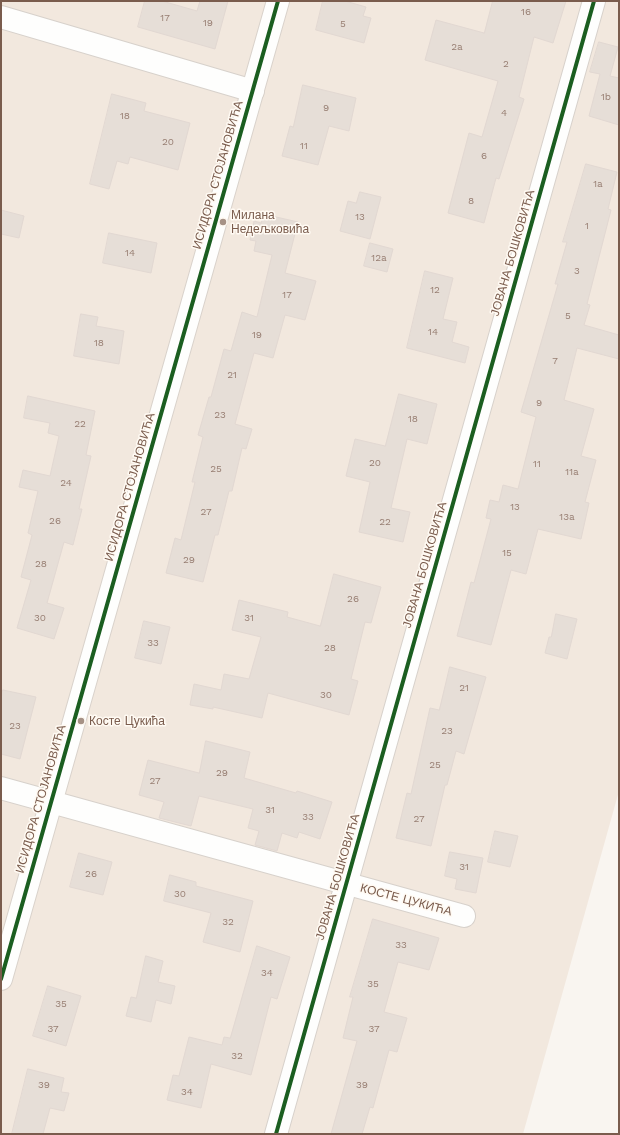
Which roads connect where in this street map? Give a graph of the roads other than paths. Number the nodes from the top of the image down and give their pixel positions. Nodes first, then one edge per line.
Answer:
1 (278, 1) edge
2 (594, 1) edge
3 (1, 17) edge
4 (253, 90) junction
5 (1, 788) edge
6 (51, 802) junction
7 (346, 884) junction
8 (464, 916) dead end
9 (1, 978) edge
10 (276, 1134) edge

1 - 4 street, ИСИДОРА СТОЈАНОВИЋА
2 - 7 street, ЈОВАНА БОШКОВИЋА
3 - 4 street
4 - 6 street, ИСИДОРА СТОЈАНОВИЋА
5 - 6 street, КОСТЕ ЦУКИЋА
6 - 7 street, КОСТЕ ЦУКИЋА
6 - 9 street, ИСИДОРА СТОЈАНОВИЋА
7 - 8 street, КОСТЕ ЦУКИЋА
7 - 10 street, ЈОВАНА БОШКОВИЋА

